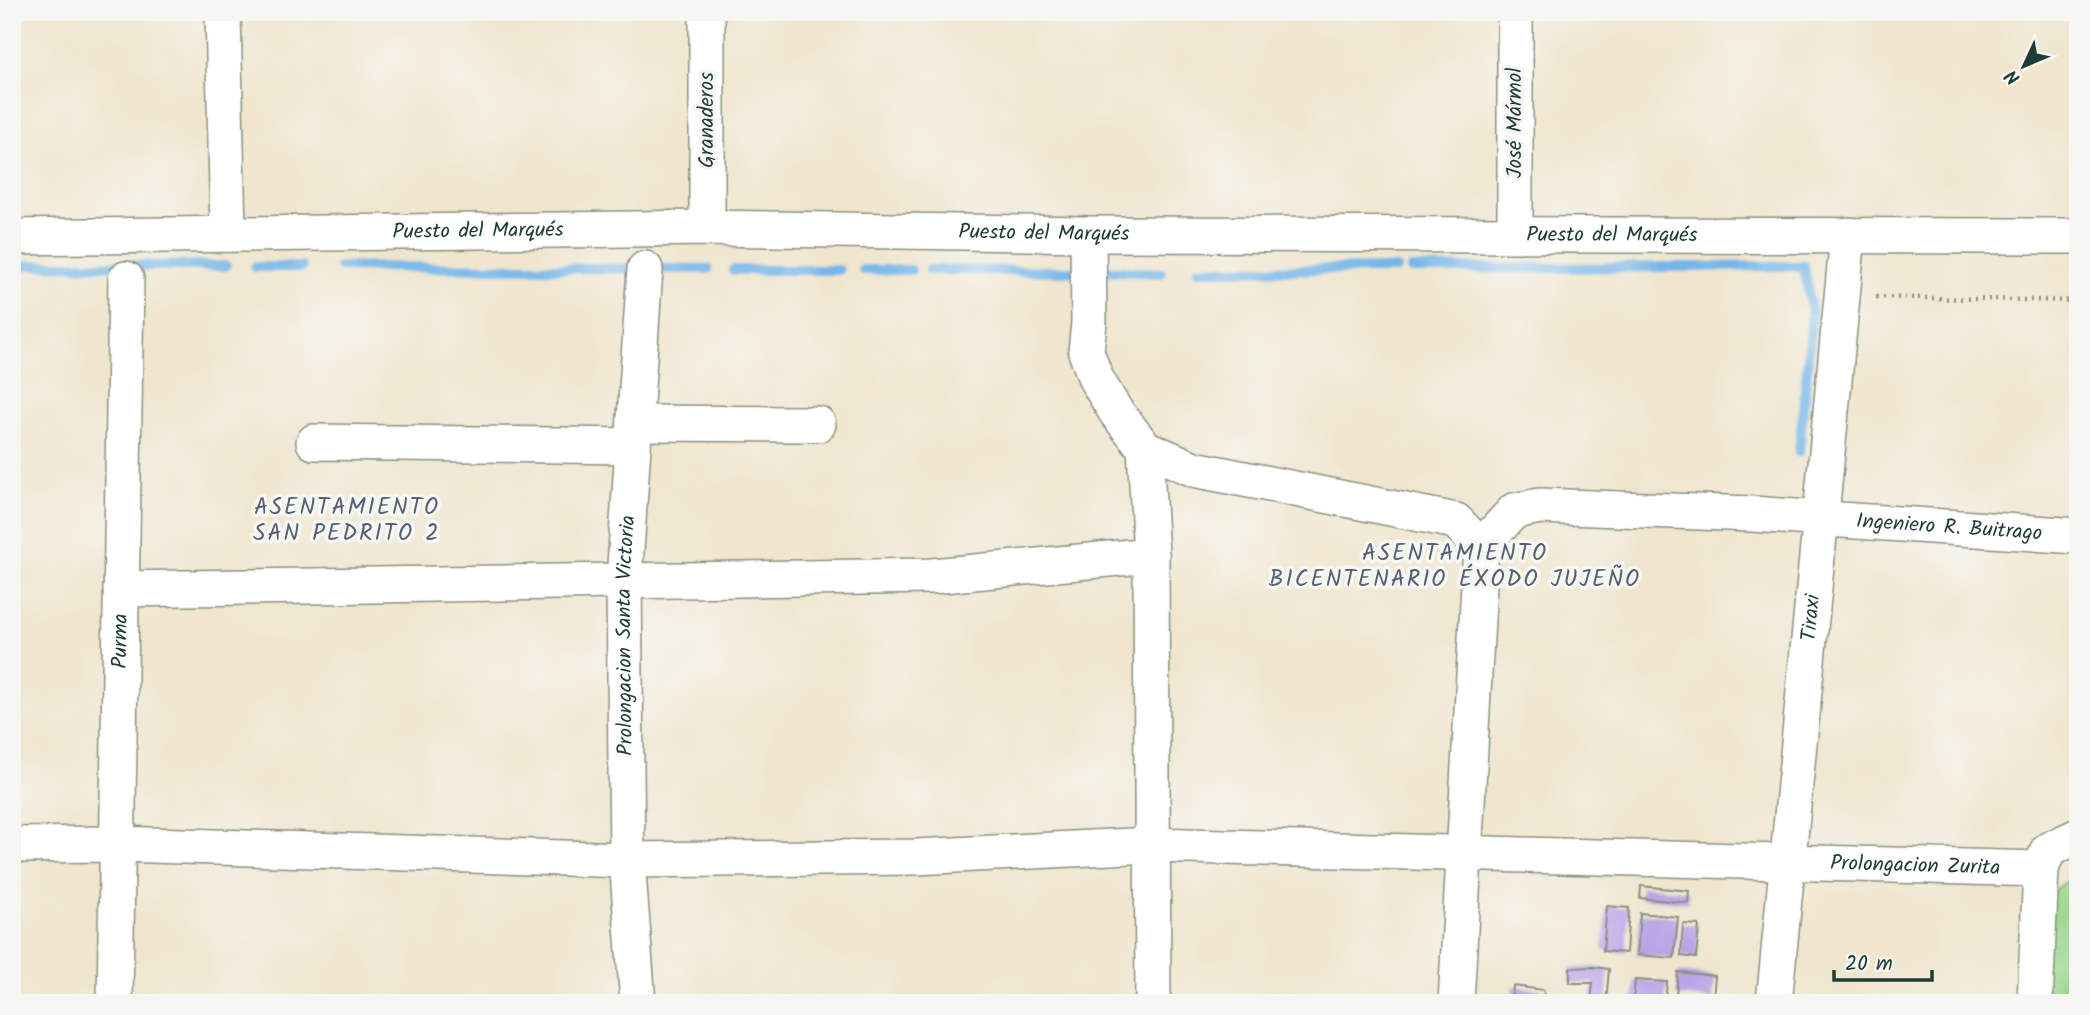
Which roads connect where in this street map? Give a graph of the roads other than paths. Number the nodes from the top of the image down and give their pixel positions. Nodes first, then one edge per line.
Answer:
1 (223, 12) edge
2 (707, 12) edge
3 (1515, 12) edge
4 (707, 228) junction
5 (1515, 233) junction
6 (228, 234) junction
7 (1088, 234) junction
8 (1848, 235) junction
9 (2078, 236) edge
10 (12, 237) edge
11 (645, 269) dead end
12 (127, 279) dead end
13 (818, 424) dead end
14 (634, 434) junction
15 (313, 442) dead end
16 (1145, 448) junction
17 (1822, 518) junction
18 (2078, 536) edge
19 (1480, 547) junction
20 (1151, 555) junction
21 (624, 581) junction
22 (121, 589) junction
23 (2078, 836) edge
24 (117, 844) junction
25 (12, 845) edge
26 (1150, 845) junction
27 (1462, 852) junction
28 (627, 860) junction
29 (1790, 862) junction
30 (2041, 869) junction
31 (115, 1003) edge
32 (638, 1003) edge
33 (1153, 1003) edge
34 (1456, 1003) edge
35 (1774, 1003) edge
36 (2035, 1003) edge

1 - 6 street
2 - 4 street, Granaderos
3 - 5 street, José Mármol
4 - 6 street, Puesto del Marqués
4 - 7 street, Puesto del Marqués
5 - 7 street, Puesto del Marqués
5 - 8 street, Puesto del Marqués
6 - 10 street, Puesto del Marqués
7 - 16 street
8 - 9 street, Puesto del Marqués
8 - 17 street, Tiraxi
11 - 14 street, Prolongacion Santa Victoria
12 - 22 street, Purma
13 - 14 street
14 - 15 street
14 - 21 street, Prolongacion Santa Victoria
16 - 19 street
16 - 20 street
17 - 18 street, Ingeniero R. Buitrago
17 - 19 street, Ingeniero R. Buitrago
17 - 29 street, Tiraxi
19 - 27 street
20 - 21 street
20 - 26 street
21 - 22 street
21 - 28 street, Prolongacion Santa Victoria
22 - 24 street, Purma
23 - 30 street
24 - 25 street, Prolongacion Zurita
24 - 28 street, Prolongacion Zurita
24 - 31 street, Purma
26 - 27 street, Prolongacion Zurita
26 - 28 street, Prolongacion Zurita
26 - 33 street
27 - 29 street, Prolongacion Zurita
27 - 34 street
28 - 32 street, Prolongacion Santa Victoria
29 - 30 street, Prolongacion Zurita
29 - 35 street, Tiraxi
30 - 36 street

